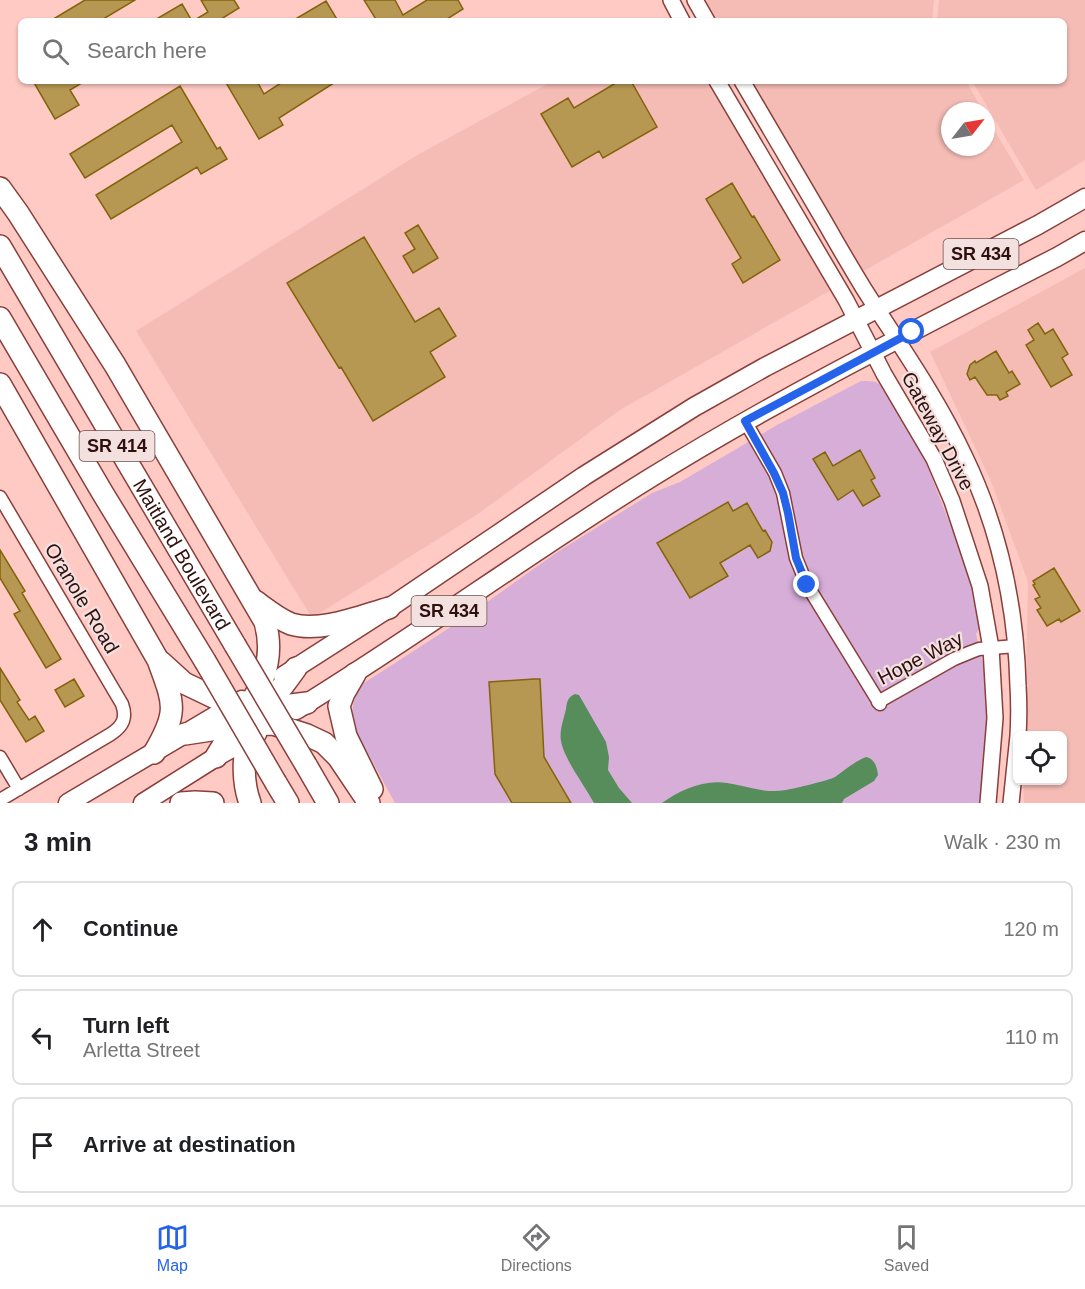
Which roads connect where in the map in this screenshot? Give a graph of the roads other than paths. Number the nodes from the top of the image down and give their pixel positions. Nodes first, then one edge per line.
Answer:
1 (671, 0) edge
2 (695, 0) edge
3 (680, 18) edge
4 (705, 18) edge
5 (719, 84) edge
6 (744, 84) edge
7 (760, 112) junction
8 (742, 122) junction
9 (0, 188) edge
10 (1085, 198) edge
11 (1085, 241) edge
12 (0, 246) edge
13 (877, 308) junction
14 (0, 318) edge
15 (856, 319) junction
16 (897, 340) junction
17 (873, 352) junction
18 (0, 384) edge
19 (745, 421) junction
20 (0, 497) edge
21 (249, 596) junction
22 (389, 608) junction
23 (1016, 646) junction
24 (991, 648) junction
25 (158, 660) junction
26 (297, 668) joint
27 (355, 674) junction
28 (307, 703) joint
29 (253, 716) junction
30 (1018, 731) edge
31 (185, 734) joint
32 (150, 755) junction
33 (0, 757) edge
34 (216, 758) joint
35 (1013, 784) edge
36 (19, 789) junction
37 (173, 796) edge
38 (0, 800) edge
39 (68, 803) edge
40 (143, 803) edge
41 (213, 803) edge
42 (250, 803) edge
43 (288, 803) edge
44 (328, 803) edge
45 (369, 803) edge
46 (379, 803) edge
47 (988, 803) edge
48 (1011, 803) edge

1 - 3 street
2 - 4 street
5 - 8 street, Gateway Drive
6 - 7 street, Gateway Drive
7 - 8 street
7 - 13 street, Gateway Drive
8 - 15 street, Gateway Drive
9 - 21 highway
10 - 13 main road, SR 434
11 - 16 main road, SR 434
12 - 44 highway, Maitland Boulevard / SR 414, bridge
13 - 15 main road, SR 434
13 - 16 street, Gateway Drive
14 - 43 highway, Maitland Boulevard / SR 414, bridge
15 - 17 street, Gateway Drive
15 - 22 main road, SR 434
16 - 17 main road, SR 434
16 - 23 street, Gateway Drive
17 - 19 main road, SR 434
17 - 24 street, Gateway Drive
18 - 25 highway
19 - 24 street, Hope Way
19 - 27 main road, SR 434
20 - 36 street, Oranole Road
21 - 22 highway
21 - 29 highway
22 - 26 main road, SR 434
23 - 24 street, Hope Way
23 - 30 street, Gateway Drive
24 - 47 street, Gateway Drive
25 - 29 highway
25 - 32 highway
26 - 29 highway
27 - 28 main road, SR 434
27 - 46 highway
28 - 29 highway
29 - 31 highway
29 - 34 highway
29 - 42 highway
29 - 45 highway
31 - 32 main road
32 - 39 main road
33 - 36 street
34 - 37 main road
35 - 48 street, Gateway Drive
36 - 38 street
37 - 40 main road
37 - 41 highway

